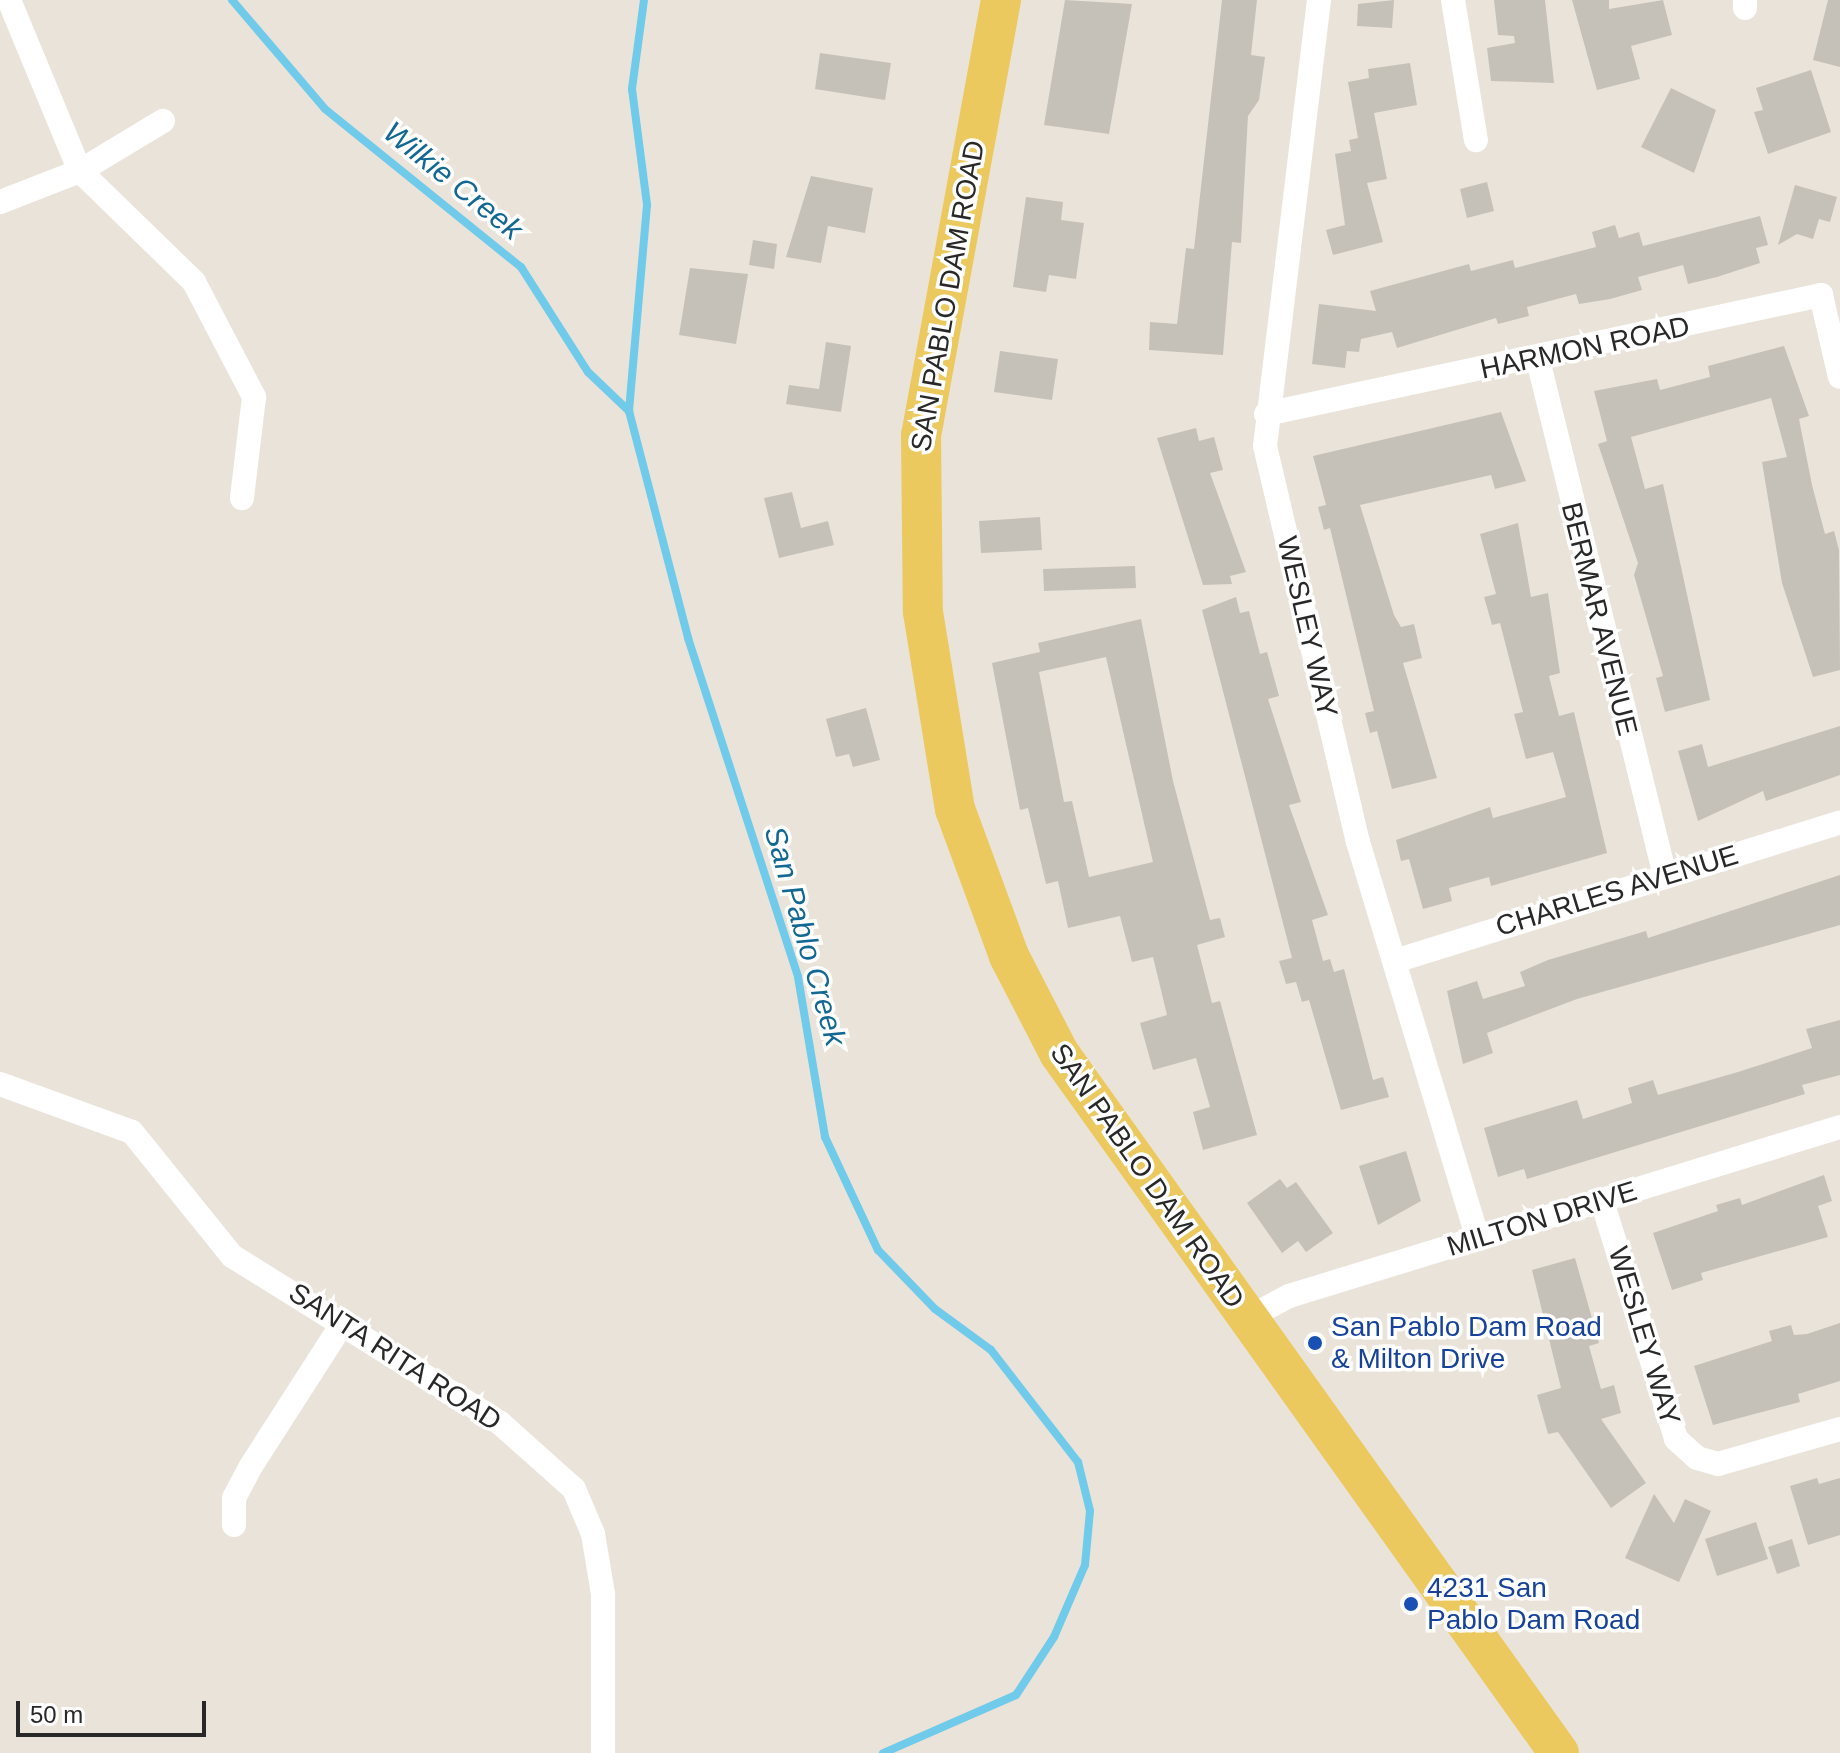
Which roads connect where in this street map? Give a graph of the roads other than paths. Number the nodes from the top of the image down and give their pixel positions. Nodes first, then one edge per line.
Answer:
1 (9, 0) edge
2 (1001, 0) edge
3 (1319, 0) edge
4 (1453, 0) edge
5 (163, 121) dead end
6 (1476, 140) dead end
7 (80, 171) junction
8 (0, 202) edge
9 (1538, 360) junction
10 (1840, 377) edge
11 (1266, 414) junction
12 (242, 498) dead end
13 (1840, 822) edge
14 (1665, 876) junction
15 (1395, 961) junction
16 (0, 1084) edge
17 (1840, 1127) edge
18 (1602, 1201) junction
19 (1478, 1239) junction
20 (1246, 1319) junction
21 (344, 1321) junction
22 (1840, 1429) edge
23 (234, 1525) dead end
24 (603, 1753) edge
25 (1559, 1753) edge

1 - 7 street
2 - 20 main road, SAN PABLO DAM ROAD
3 - 11 street, WESLEY WAY
4 - 6 street
5 - 7 street
7 - 8 street
7 - 12 street
9 - 10 street, HARMON ROAD
9 - 11 street, HARMON ROAD
9 - 14 street, BERMAR AVENUE
11 - 15 street, WESLEY WAY
13 - 14 street, CHARLES AVENUE
14 - 15 street, CHARLES AVENUE
15 - 19 street, WESLEY WAY
16 - 21 street, SANTA RITA ROAD
17 - 18 street, MILTON DRIVE
18 - 19 street, MILTON DRIVE
18 - 22 street, WESLEY WAY
19 - 20 street, MILTON DRIVE
20 - 25 main road, SAN PABLO DAM ROAD
21 - 23 street
21 - 24 street, SANTA RITA ROAD

